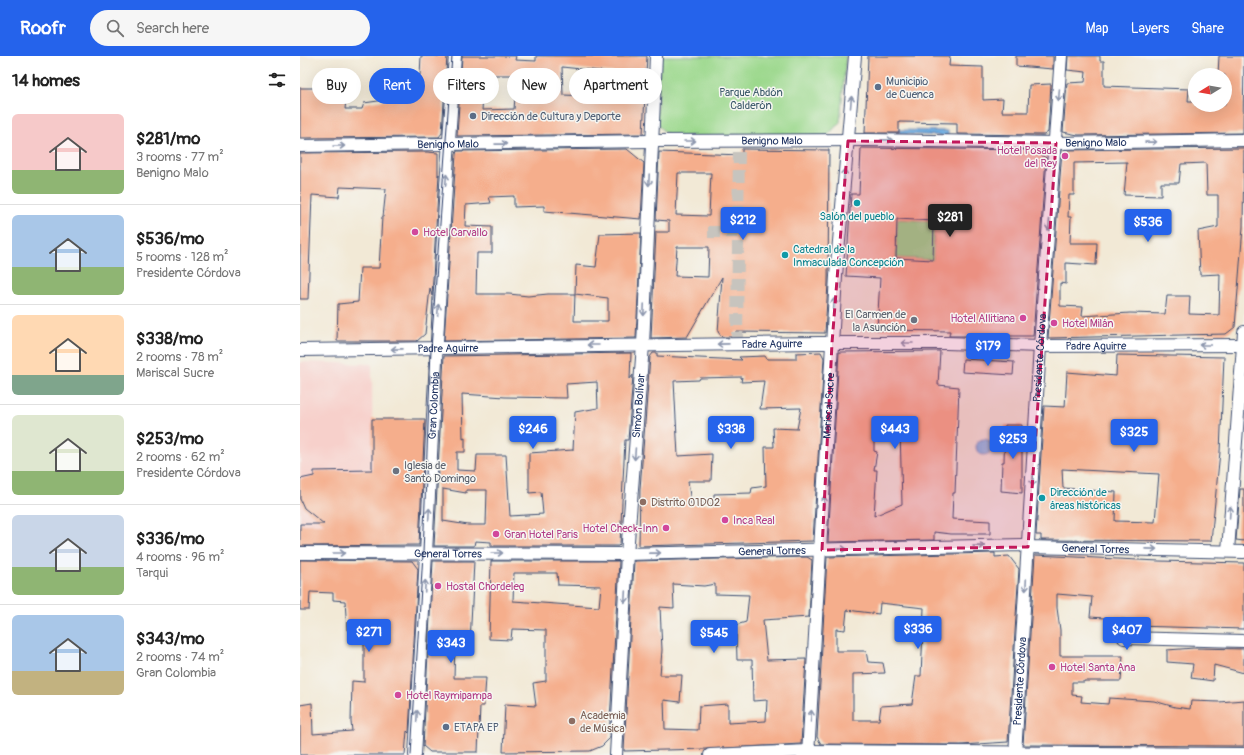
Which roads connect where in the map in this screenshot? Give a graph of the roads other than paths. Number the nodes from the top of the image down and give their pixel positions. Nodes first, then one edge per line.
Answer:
1 (455, 56) edge
2 (656, 56) edge
3 (855, 56) edge
4 (1061, 56) edge
5 (1244, 140) edge
6 (651, 141) junction
7 (848, 141) junction
8 (1056, 143) junction
9 (448, 145) junction
10 (300, 146) edge
11 (1244, 332) edge
12 (832, 343) junction
13 (643, 345) junction
14 (1244, 345) edge
15 (1040, 346) junction
16 (436, 349) junction
17 (300, 350) edge
18 (1028, 547) junction
19 (822, 550) junction
20 (1228, 551) junction
21 (1244, 552) edge
22 (300, 553) edge
23 (427, 553) junction
24 (627, 554) junction
25 (1124, 638) dead end
26 (1244, 641) edge
27 (808, 753) edge
28 (1015, 754) edge
29 (1244, 754) edge
30 (415, 755) edge
31 (616, 755) edge
32 (710, 755) edge

1 - 9 street, Gran Colombia
2 - 6 street, Simón Bolívar
7 -> 3 street, Mariscal Sucre
4 -> 8 street, Presidente Córdova
8 -> 5 street, Benigno Malo
6 -> 7 street, Benigno Malo
9 -> 6 street, Benigno Malo
6 -> 13 street, Simón Bolívar
7 -> 8 street, Benigno Malo
12 -> 7 street, Mariscal Sucre
8 -> 15 street, Presidente Córdova
10 -> 9 street, Benigno Malo
16 -> 9 street, Gran Colombia
11 - 14 street
12 -> 13 street, Padre Aguirre
15 -> 12 street, Padre Aguirre
19 -> 12 street, Mariscal Sucre
13 -> 16 street, Padre Aguirre
13 -> 24 street, Simón Bolívar
14 -> 15 street, Padre Aguirre
20 -> 14 street
15 -> 18 street, Presidente Córdova
16 -> 17 street, Padre Aguirre
23 -> 16 street, Gran Colombia
19 -> 18 street, General Torres
18 -> 20 street, General Torres
18 -> 28 street, Presidente Córdova
24 -> 19 street, General Torres
27 -> 19 street, Mariscal Sucre
20 - 21 street, General Torres
22 -> 23 street, General Torres
23 -> 24 street, General Torres
30 -> 23 street, Gran Colombia
24 -> 31 street, Simón Bolívar
25 - 26 street
27 - 28 street
27 - 32 street
28 - 29 street

